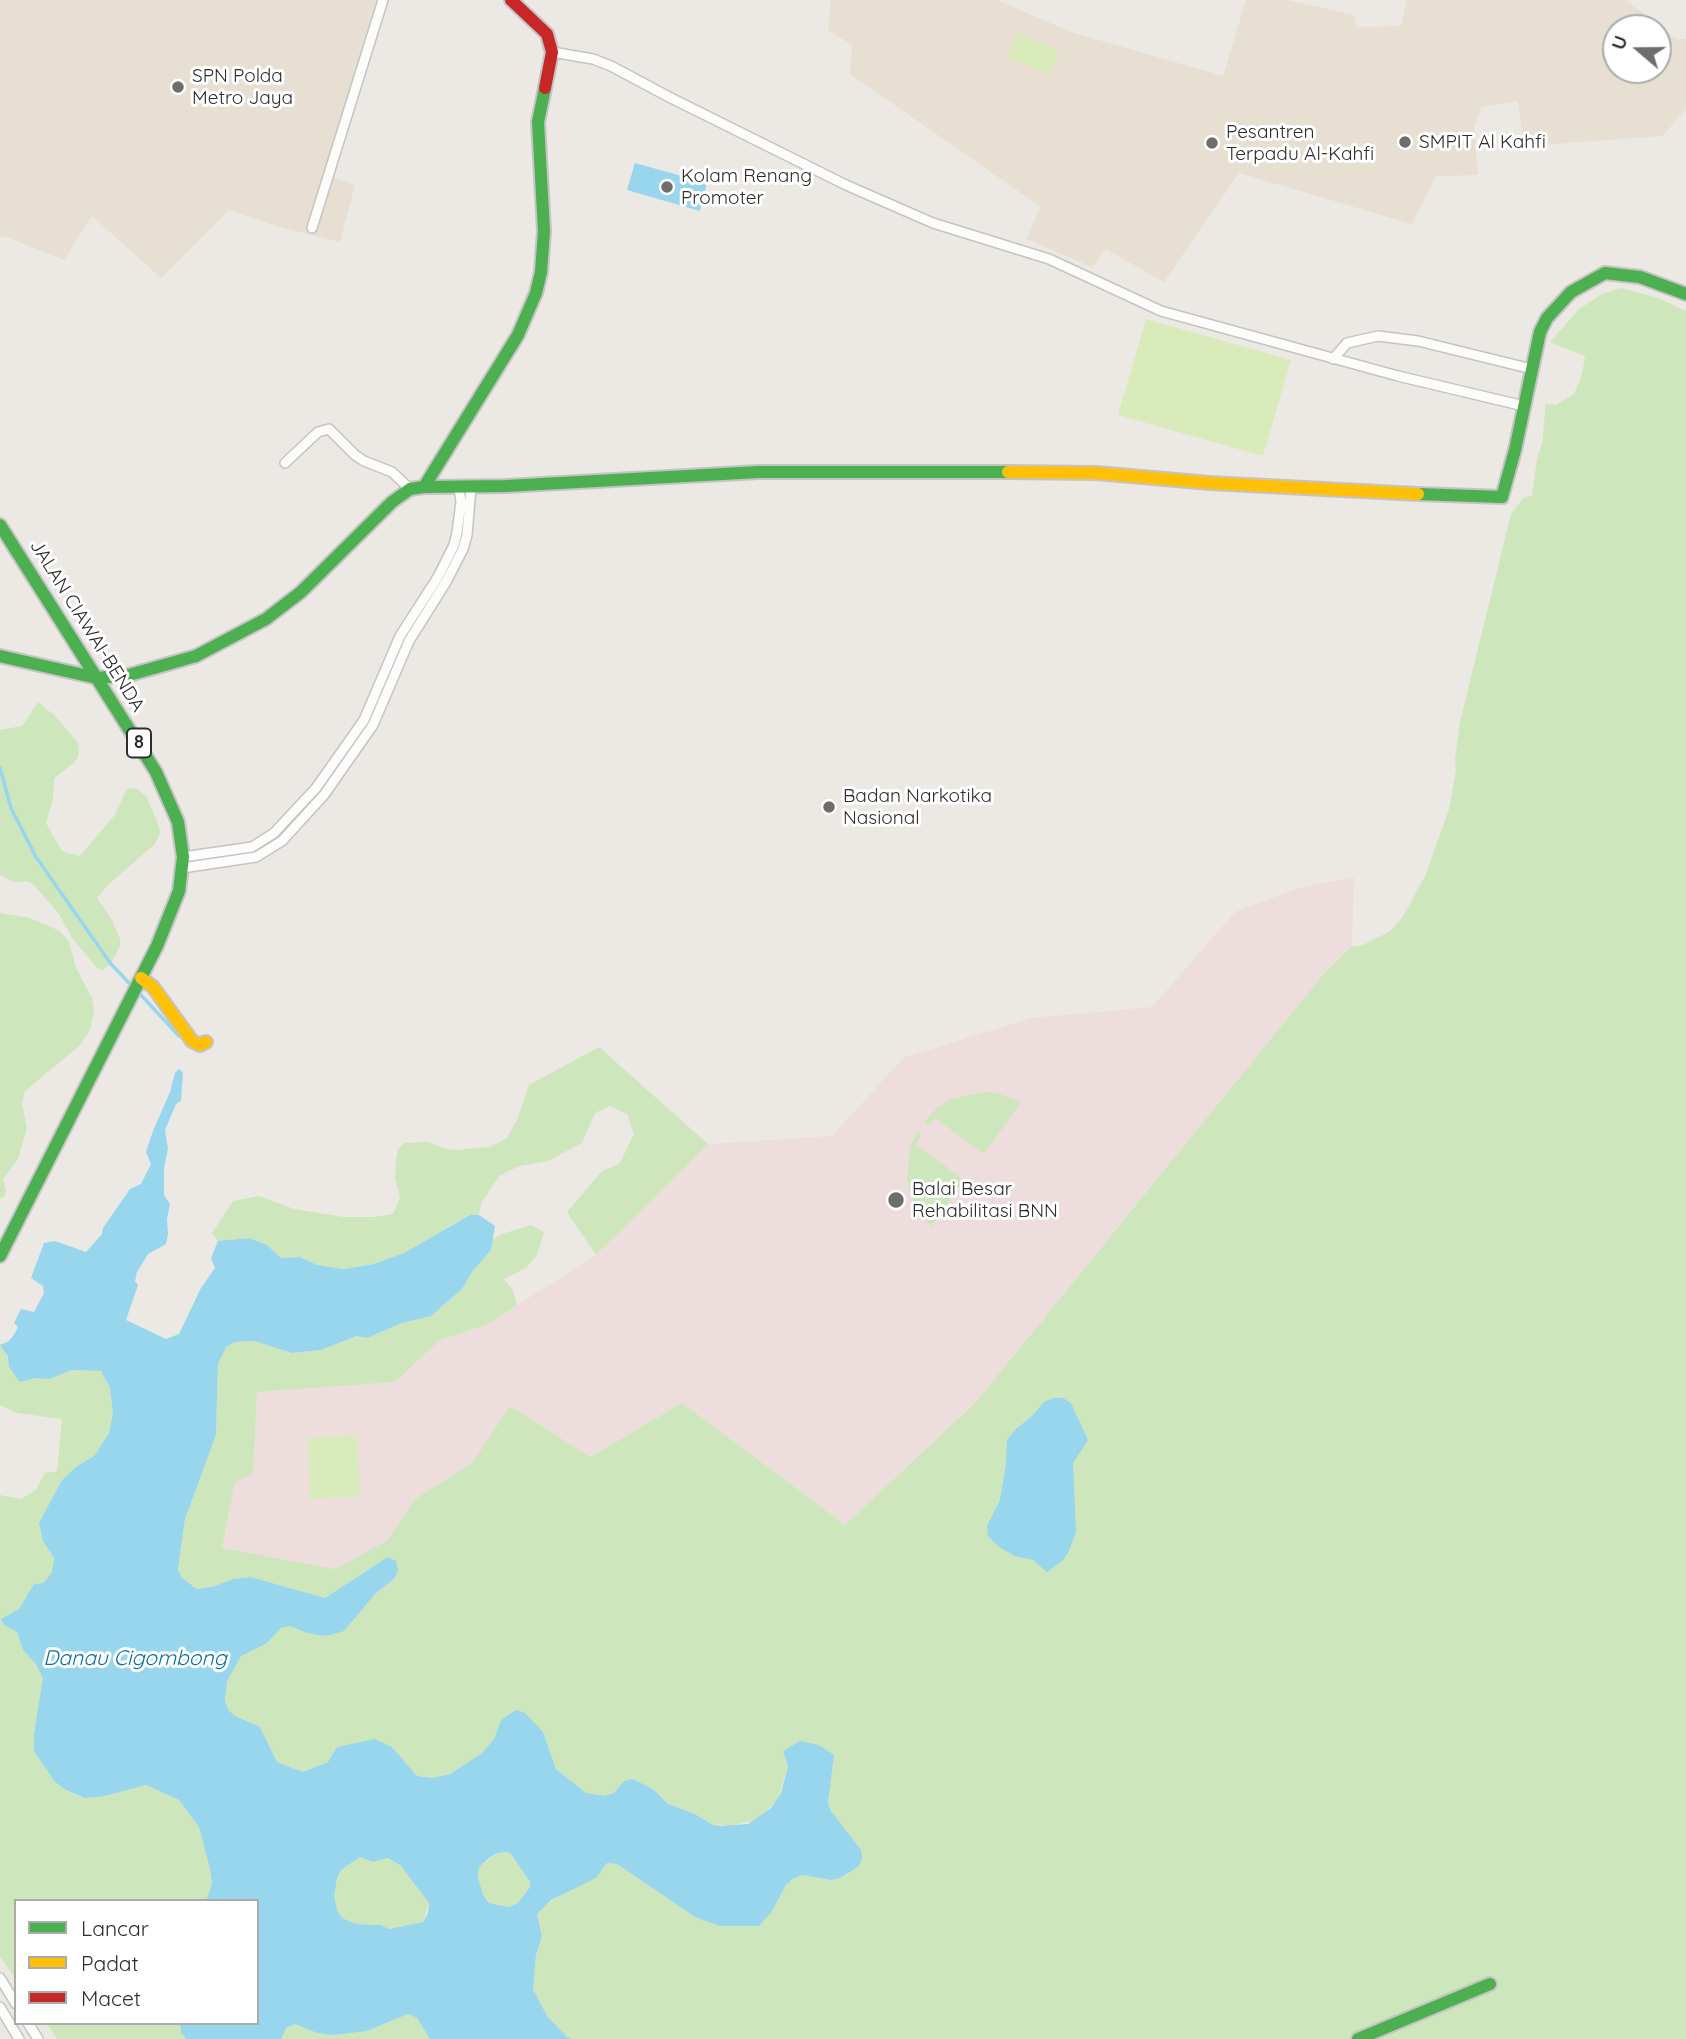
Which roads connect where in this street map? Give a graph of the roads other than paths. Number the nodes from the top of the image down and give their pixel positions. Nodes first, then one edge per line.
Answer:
1 (383, 0) edge
2 (511, 0) edge
3 (552, 52) junction
4 (312, 228) dead end
5 (1686, 295) edge
6 (1334, 359) junction
7 (1532, 369) junction
8 (1524, 406) junction
9 (285, 463) dead end
10 (424, 487) junction
11 (465, 487) junction
12 (410, 489) junction
13 (0, 525) edge
14 (0, 656) edge
15 (97, 678) junction
16 (183, 862) junction
17 (140, 980) junction
18 (206, 1042) dead end
19 (0, 1256) edge
20 (0, 1979) edge
21 (1490, 1984) dead end
22 (14, 2001) edge
23 (0, 2007) edge
24 (19, 2039) edge
25 (1358, 2039) edge

1 - 4 street
2 - 3 main road
3 - 6 street
3 - 10 main road
5 - 7 main road
6 - 7 street
6 - 8 street
7 - 8 main road
8 - 11 main road
9 - 12 street
10 - 11 main road
10 - 12 main road
11 - 16 street
12 - 15 main road
13 - 15 main road, JALAN CIAWAI-BENDA / 8
14 - 15 main road
15 - 16 main road, JALAN CIAWAI-BENDA / 8
16 - 17 main road, JALAN CIAWAI-BENDA / 8
17 - 18 main road
17 - 19 main road, 8
20 - 22 street
21 - 25 main road
23 - 24 street

